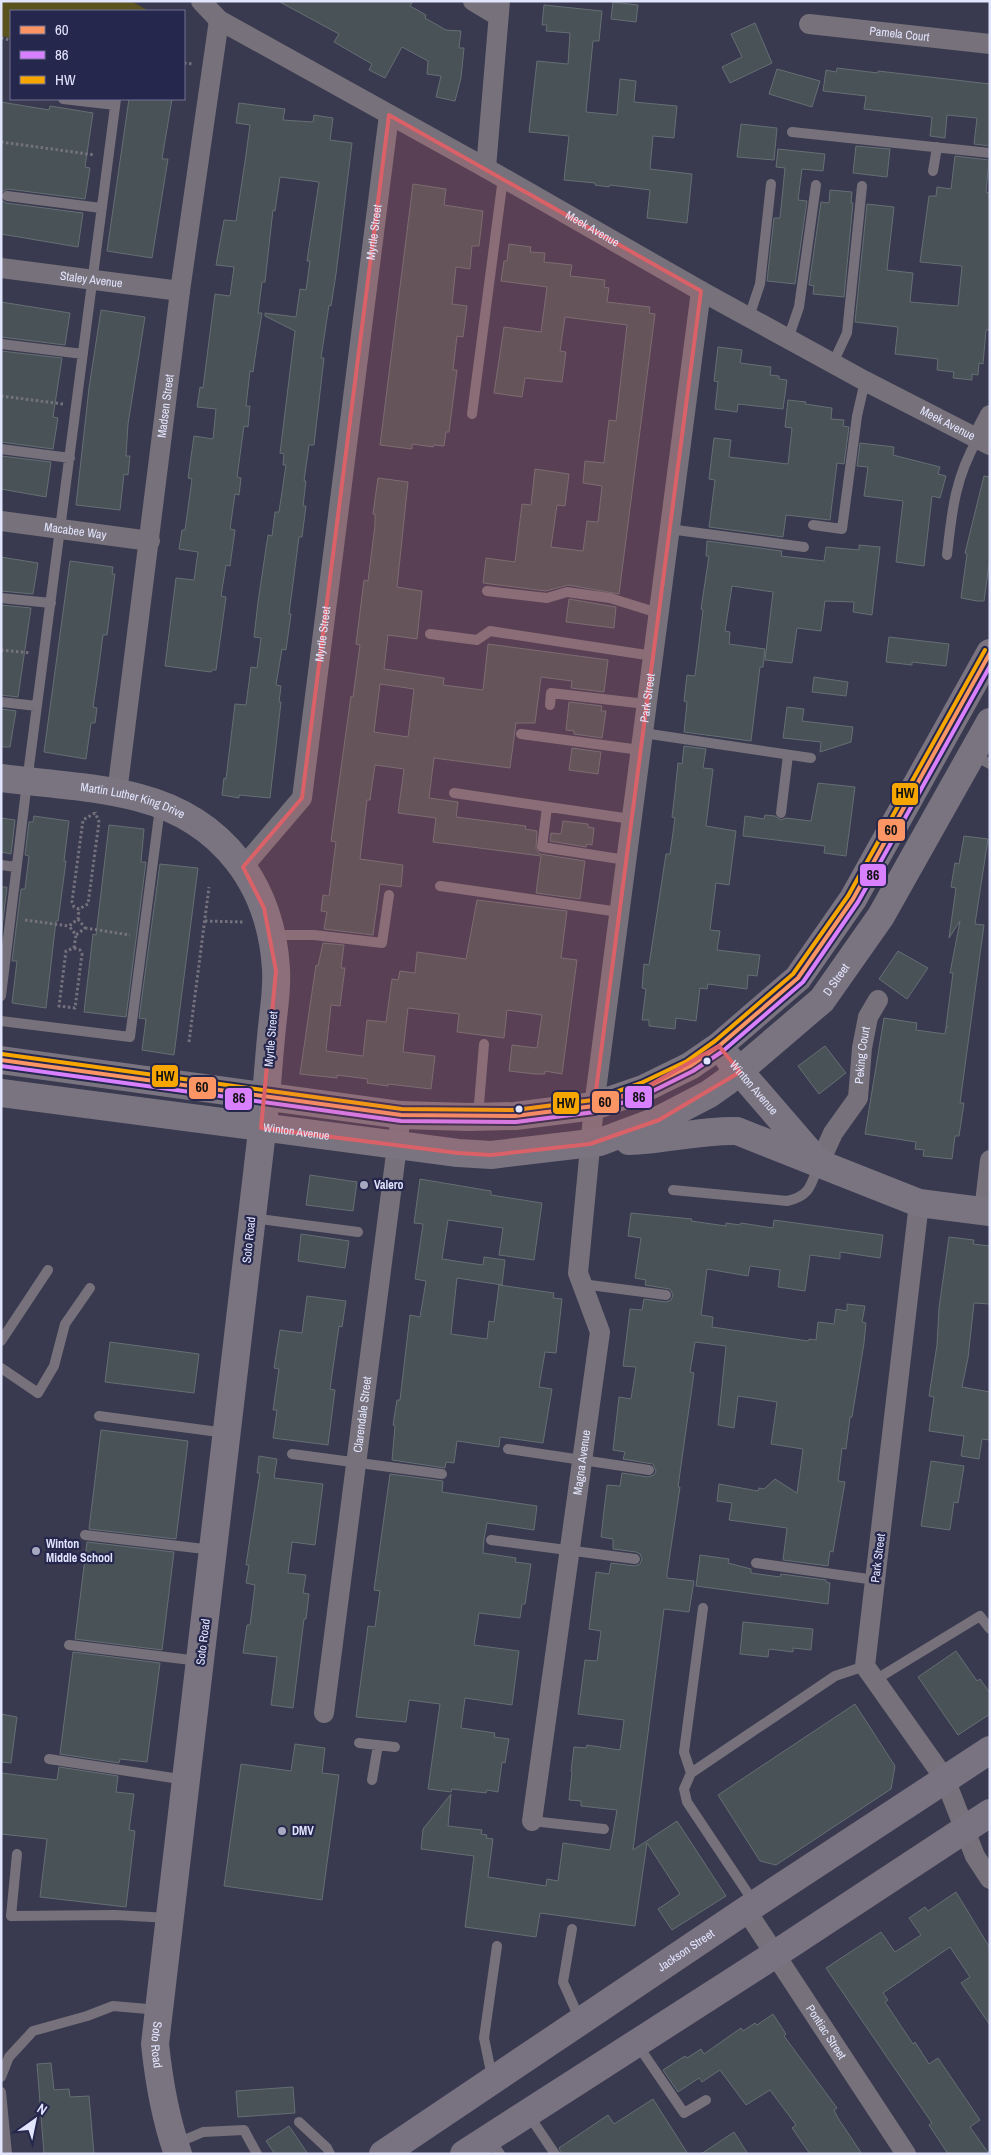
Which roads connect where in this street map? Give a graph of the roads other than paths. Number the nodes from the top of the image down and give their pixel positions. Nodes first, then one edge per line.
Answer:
1 (201, 1) edge
2 (473, 1) edge
3 (499, 8) edge
4 (219, 20) junction
5 (809, 24) dead end
6 (990, 44) edge
7 (80, 100) edge
8 (115, 102) edge
9 (389, 114) junction
10 (792, 132) dead end
11 (937, 147) junction
12 (990, 152) edge
13 (933, 171) dead end
14 (494, 173) junction
15 (771, 184) dead end
16 (816, 185) dead end
17 (862, 186) dead end
18 (7, 196) dead end
19 (101, 208) junction
20 (1, 268) edge
21 (92, 280) junction
22 (180, 291) junction
23 (701, 291) junction
24 (749, 317) junction
25 (788, 339) junction
26 (1, 344) edge
27 (83, 354) junction
28 (833, 363) junction
29 (865, 382) junction
30 (472, 414) dead end
31 (990, 415) edge
32 (984, 442) edge
33 (1, 449) edge
34 (70, 458) junction
35 (1, 521) edge
36 (813, 525) dead end
37 (61, 529) junction
38 (669, 529) junction
39 (150, 542) junction
40 (804, 547) dead end
41 (946, 554) dead end
42 (487, 591) dead end
43 (1, 598) edge
44 (51, 603) junction
45 (658, 613) junction
46 (430, 634) dead end
47 (990, 653) edge
48 (653, 656) junction
49 (1, 702) edge
50 (646, 704) junction
51 (550, 705) dead end
52 (37, 706) junction
53 (990, 722) edge
54 (521, 734) dead end
55 (642, 742) junction
56 (788, 755) junction
57 (811, 758) dead end
58 (981, 759) edge
59 (14, 780) edge
60 (117, 793) junction
61 (454, 793) dead end
62 (160, 804) junction
63 (547, 807) junction
64 (781, 813) dead end
65 (631, 819) junction
66 (626, 860) junction
67 (1, 865) edge
68 (16, 866) junction
69 (243, 867) junction
70 (440, 886) dead end
71 (388, 895) dead end
72 (619, 912) junction
73 (270, 929) junction
74 (1, 996) edge
75 (878, 1000) dead end
76 (1, 1020) edge
77 (484, 1044) dead end
78 (719, 1046) junction
79 (1, 1060) edge
80 (740, 1072) junction
81 (1, 1093) edge
82 (266, 1097) junction
83 (594, 1106) junction
84 (401, 1115) junction
85 (478, 1117) junction
86 (261, 1128) junction
87 (595, 1143) junction
88 (398, 1147) junction
89 (990, 1160) edge
90 (819, 1164) junction
91 (672, 1190) dead end
92 (919, 1203) junction
93 (987, 1212) edge
94 (251, 1218) junction
95 (358, 1232) dead end
96 (48, 1270) dead end
97 (582, 1284) junction
98 (90, 1288) dead end
99 (666, 1296) dead end
100 (1, 1341) edge
101 (1, 1368) edge
102 (99, 1416) dead end
103 (227, 1433) junction
104 (508, 1450) dead end
105 (292, 1454) dead end
106 (582, 1460) junction
107 (356, 1463) junction
108 (648, 1470) dead end
109 (442, 1474) dead end
110 (85, 1535) dead end
111 (490, 1540) dead end
112 (214, 1550) junction
113 (569, 1551) junction
114 (635, 1558) dead end
115 (756, 1563) dead end
116 (875, 1580) junction
117 (703, 1608) dead end
118 (990, 1630) edge
119 (69, 1645) dead end
120 (200, 1662) junction
121 (870, 1673) junction
122 (324, 1714) dead end
123 (359, 1743) dead end
124 (378, 1745) junction
125 (395, 1747) dead end
126 (990, 1750) edge
127 (49, 1759) dead end
128 (690, 1773) junction
129 (945, 1779) junction
130 (186, 1780) junction
131 (372, 1780) dead end
132 (990, 1813) edge
133 (532, 1821) joint
134 (604, 1829) dead end
135 (966, 1829) junction
136 (17, 1854) dead end
137 (990, 1879) edge
138 (751, 1907) junction
139 (170, 1918) junction
140 (572, 1929) dead end
141 (497, 1946) dead end
142 (774, 1955) junction
143 (158, 2010) junction
144 (580, 2021) junction
145 (637, 2043) junction
146 (1, 2077) edge
147 (492, 2080) junction
148 (1, 2092) edge
149 (706, 2100) dead end
150 (527, 2113) junction
151 (299, 2122) dead end
152 (494, 2146) edge
153 (176, 2149) edge
154 (7, 2154) edge
155 (257, 2154) edge
156 (330, 2154) edge
157 (383, 2154) edge
158 (464, 2154) edge
159 (555, 2154) edge
160 (906, 2154) edge

1 - 4 street, Meek Avenue
2 - 3 street
3 - 14 street
4 - 9 street, Meek Avenue
4 - 22 street, Madsen Street
5 - 6 street, Pamela Court
7 - 8 lane
8 - 19 lane
9 - 14 street, Meek Avenue
9 - 69 street, Myrtle Street
10 - 11 lane
11 - 12 lane
11 - 13 lane
14 - 23 street, Meek Avenue
14 - 30 lane
15 - 24 lane
16 - 25 lane
17 - 28 lane
18 - 19 lane
19 - 21 lane
20 - 21 street, Staley Avenue
21 - 22 street, Staley Avenue
21 - 27 lane
22 - 39 street, Madsen Street
23 - 24 street, Meek Avenue
23 - 38 street, Park Street
24 - 25 street, Meek Avenue
25 - 28 street, Meek Avenue
26 - 27 lane
27 - 34 lane
28 - 29 street, Meek Avenue
29 - 32 street, Meek Avenue
29 - 36 lane
31 - 32 street
32 - 41 lane
33 - 34 lane
34 - 37 lane
35 - 37 street, Macabee Way
37 - 39 street, Macabee Way
37 - 44 lane
38 - 40 lane
38 - 45 street, Park Street
39 - 60 street, Madsen Street
42 - 45 lane
43 - 44 lane
44 - 52 lane
45 - 48 street, Park Street
46 - 48 lane
47 - 78 main road
48 - 50 street, Park Street
49 - 52 lane
50 - 51 lane
50 - 55 street, Park Street
52 - 59 lane
53 - 58 main road, D Street
54 - 55 lane
55 - 56 lane
55 - 65 street, Park Street
56 - 57 lane
56 - 64 lane
58 - 80 main road, D Street
59 - 60 main road, Martin Luther King Drive
59 - 68 lane
60 - 62 main road, Martin Luther King Drive
61 - 63 lane
62 - 69 main road, Martin Luther King Drive
62 - 76 lane
63 - 65 lane
63 - 66 lane
65 - 66 street, Park Street
66 - 72 street, Park Street
67 - 68 lane
68 - 74 lane
69 - 73 main road, Myrtle Street
70 - 72 lane
71 - 73 lane
72 - 83 street, Park Street
73 - 82 main road, Myrtle Street
75 - 90 street, Peking Court
77 - 85 lane
78 - 80 main road, Winton Avenue
78 - 83 main road
79 - 82 main road
80 - 87 main road, D Street
80 - 90 main road, Winton Avenue
81 - 86 main road, Winton Avenue
82 - 84 main road
82 - 86 main road, Myrtle Street
83 - 85 main road
83 - 87 street, Magna Avenue
84 - 85 main road
84 - 88 street, Clarendale Street
86 - 88 main road, Winton Avenue
86 - 94 main road, Soto Road
87 - 88 main road, Winton Avenue
87 - 90 main road
87 - 97 street, Magna Avenue
88 - 107 street, Clarendale Street
89 - 93 street
90 - 91 lane
90 - 92 main road, Winton Avenue
92 - 93 main road, Winton Avenue
92 - 116 street, Park Street
94 - 95 lane
94 - 103 main road, Soto Road
96 - 100 lane
97 - 99 lane
97 - 106 street, Magna Avenue
98 - 101 lane
102 - 103 lane
103 - 112 main road, Soto Road
104 - 106 lane
105 - 107 lane
106 - 108 lane
106 - 113 street, Magna Avenue
107 - 109 lane
107 - 122 street, Clarendale Street
110 - 112 lane
111 - 113 lane
112 - 120 main road, Soto Road
113 - 114 lane
113 - 133 street, Magna Avenue
115 - 116 lane
116 - 121 street, Park Street
117 - 128 lane
118 - 121 lane
119 - 120 lane
120 - 130 main road, Soto Road
121 - 128 lane
121 - 129 street
123 - 124 lane
124 - 125 lane
124 - 131 lane
126 - 129 main road, Jackson Street
127 - 130 lane
128 - 138 lane
129 - 135 street
129 - 138 main road, Jackson Street
130 - 139 main road, Soto Road
132 - 135 main road
133 - 134 lane
135 - 137 street
135 - 142 main road
136 - 139 lane
138 - 142 street, Pontiac Street
138 - 144 main road, Jackson Street
139 - 143 main road, Soto Road
140 - 144 lane
141 - 147 lane
142 - 145 main road
142 - 160 street, Pontiac Street
143 - 146 lane
143 - 153 main road, Soto Road
144 - 147 main road, Jackson Street
145 - 149 lane
145 - 150 main road
147 - 157 main road, Jackson Street
148 - 154 lane
150 - 152 main road
150 - 159 lane
151 - 156 lane
152 - 158 main road
153 - 155 lane

